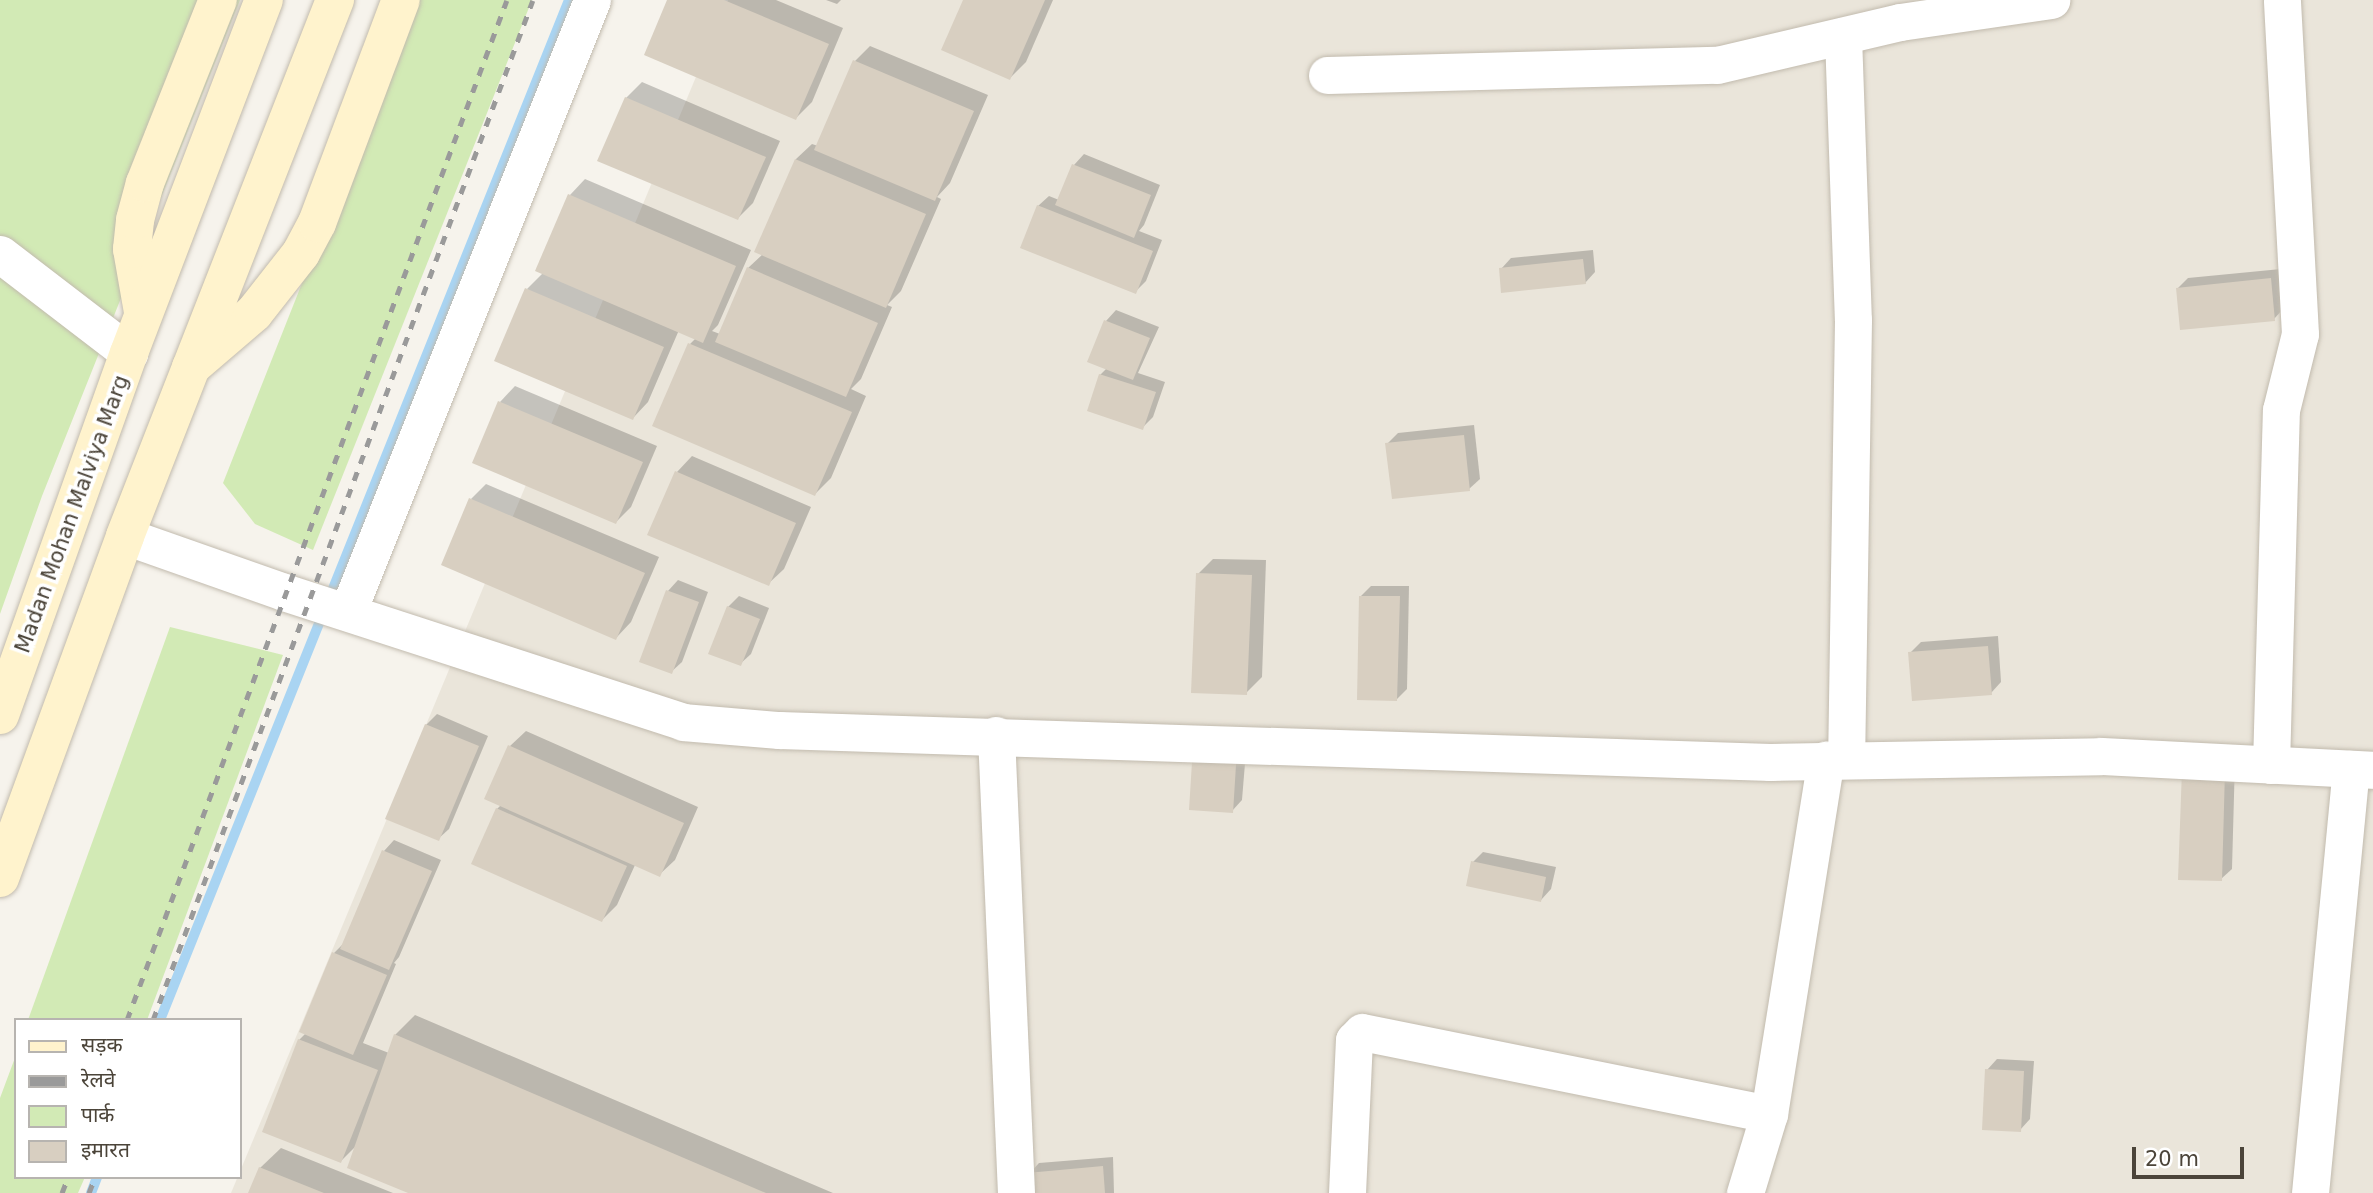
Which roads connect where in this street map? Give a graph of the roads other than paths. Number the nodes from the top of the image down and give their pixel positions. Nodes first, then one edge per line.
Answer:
1 (218, 0) edge
2 (264, 0) edge
3 (335, 0) edge
4 (401, 0) edge
5 (592, 0) edge
6 (2051, 0) edge
7 (2281, 0) edge
8 (1843, 36) junction
9 (1327, 75) dead end
10 (0, 254) edge
11 (144, 314) junction
12 (129, 353) junction
13 (190, 368) junction
14 (125, 536) junction
15 (344, 609) junction
16 (0, 715) edge
17 (996, 735) junction
18 (1836, 760) junction
19 (2271, 765) junction
20 (2362, 770) edge
21 (0, 878) edge
22 (1769, 1114) junction
23 (1016, 1193) edge
24 (1347, 1193) edge
25 (1745, 1193) edge
26 (2310, 1193) edge

1 - 11 main road
2 - 11 main road, Madan Mohan Malviya Marg
3 - 13 main road
4 - 13 main road
5 - 15 street
6 - 8 street
7 - 19 street
8 - 9 street
8 - 18 street
10 - 12 street
11 - 12 main road, Madan Mohan Malviya Marg
12 - 16 main road, Madan Mohan Malviya Marg
13 - 14 main road
14 - 15 street
14 - 21 main road
15 - 17 street
17 - 18 street
17 - 23 street
18 - 19 street
18 - 22 street
19 - 20 street
20 - 26 street
22 - 24 street
22 - 25 street

